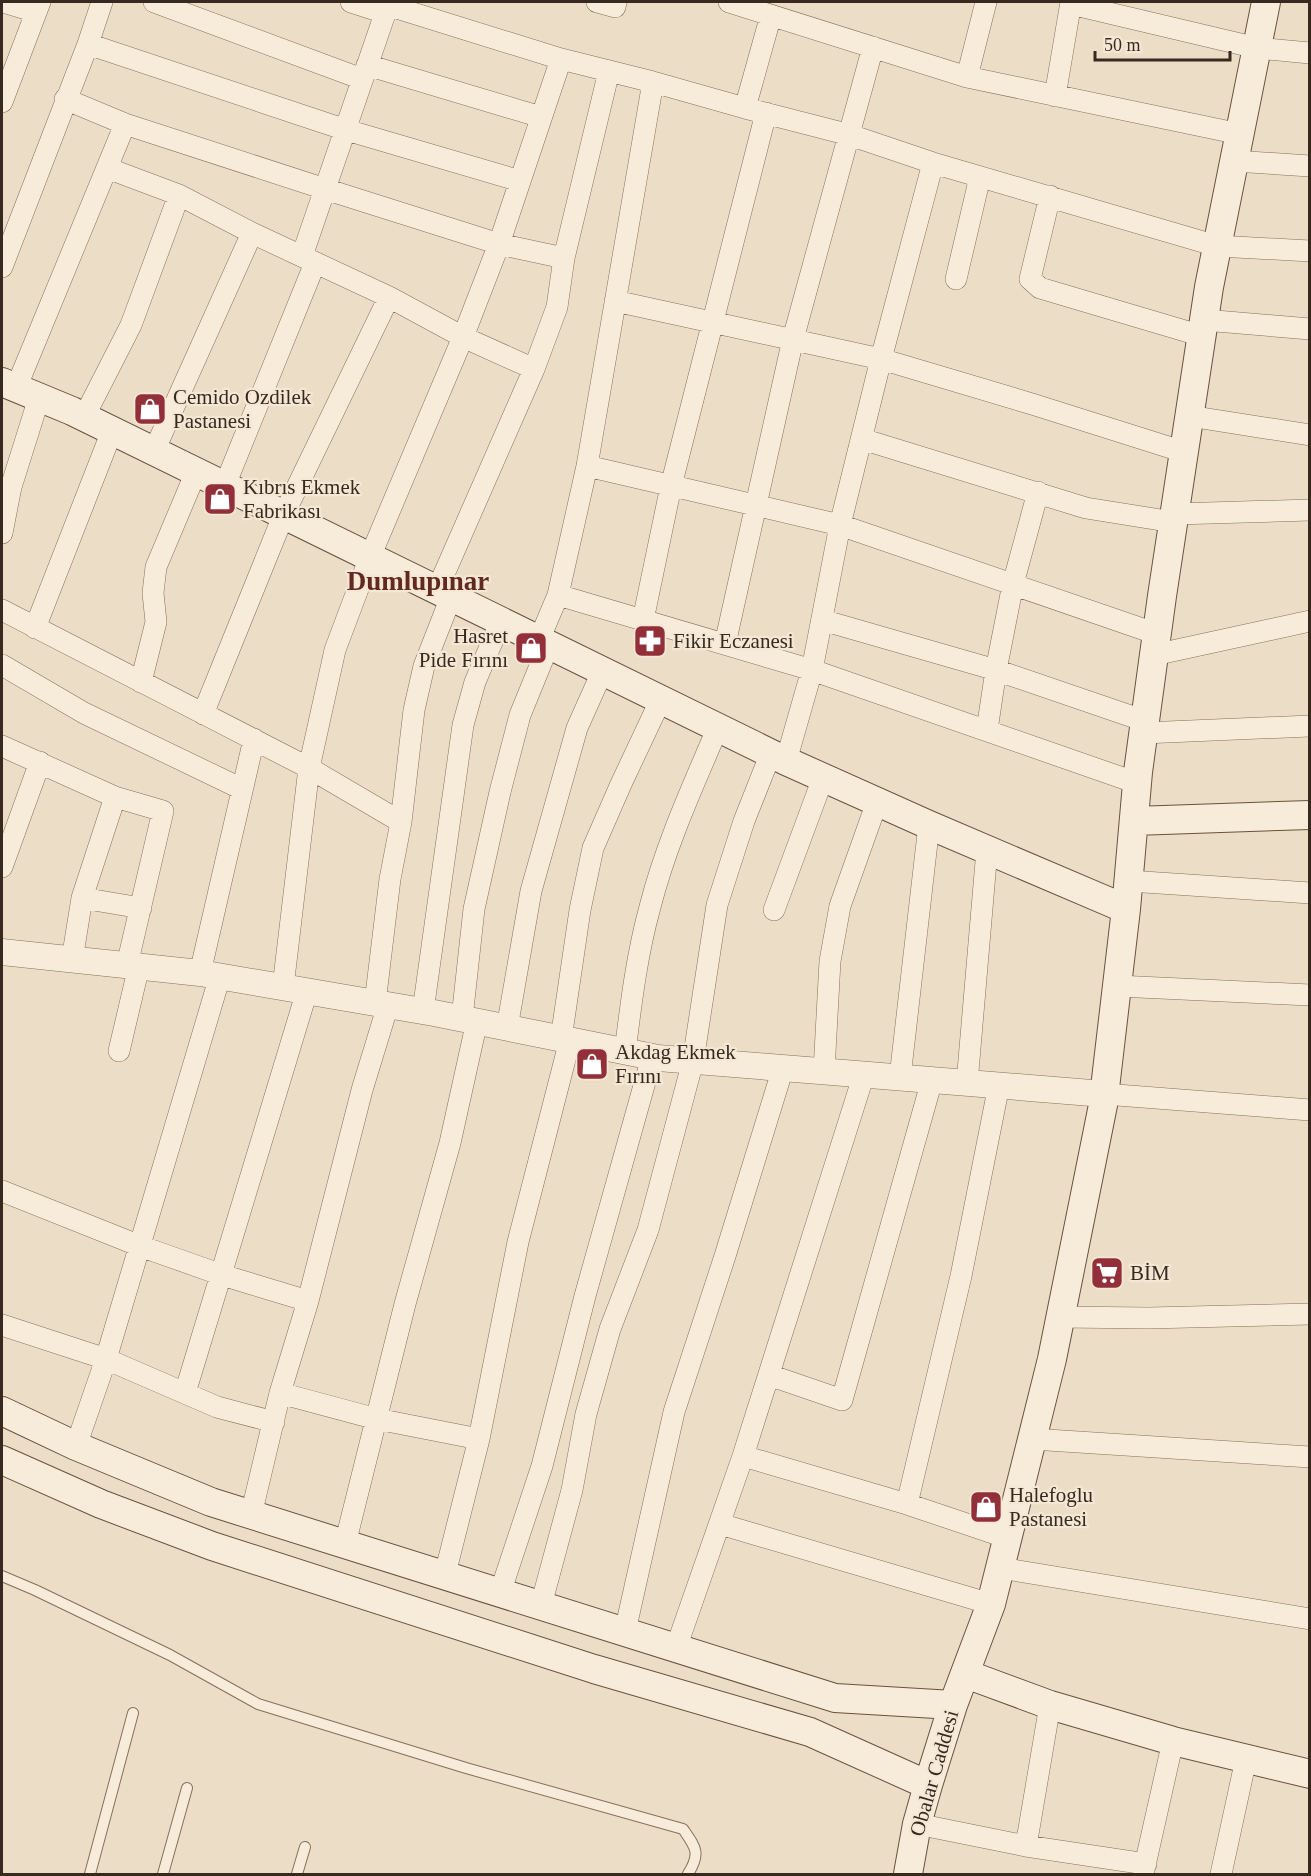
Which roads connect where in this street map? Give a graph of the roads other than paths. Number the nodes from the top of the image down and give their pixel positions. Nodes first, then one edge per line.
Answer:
1 (3, 2) edge
2 (102, 2) edge
3 (154, 2) edge
4 (351, 2) edge
5 (597, 2) edge
6 (616, 2) edge
7 (729, 2) edge
8 (986, 2) edge
9 (1266, 2) edge
10 (1071, 3) edge
11 (38, 7) edge
12 (387, 7) edge
13 (771, 15) junction
14 (88, 44) junction
15 (873, 47) junction
16 (1257, 48) junction
17 (1310, 53) edge
18 (561, 59) junction
19 (609, 71) junction
20 (364, 72) junction
21 (7, 74) edge
22 (967, 77) junction
23 (653, 82) junction
24 (1055, 96) junction
25 (65, 99) junction
26 (2, 102) edge
27 (745, 108) junction
28 (766, 113) junction
29 (542, 117) junction
30 (125, 124) junction
31 (344, 129) junction
32 (1240, 134) junction
33 (850, 135) junction
34 (1234, 161) junction
35 (933, 163) junction
36 (1310, 166) edge
37 (107, 168) junction
38 (980, 177) junction
39 (520, 181) junction
40 (325, 189) junction
41 (179, 195) junction
42 (1050, 196) junction
43 (252, 233) junction
44 (500, 244) junction
45 (1217, 246) junction
46 (1310, 251) edge
47 (564, 258) junction
48 (308, 260) junction
49 (2, 267) edge
50 (956, 279) dead end
51 (389, 297) junction
52 (615, 301) junction
53 (711, 322) junction
54 (1203, 328) junction
55 (1310, 329) edge
56 (463, 337) junction
57 (793, 339) junction
58 (881, 359) junction
59 (534, 369) junction
60 (19, 389) edge
61 (1189, 416) junction
62 (84, 417) junction
63 (112, 431) junction
64 (1310, 435) edge
65 (862, 439) junction
66 (154, 451) junction
67 (1184, 452) junction
68 (587, 466) junction
69 (196, 472) junction
70 (225, 485) junction
71 (671, 486) junction
72 (1038, 492) junction
73 (756, 506) junction
74 (1310, 510) edge
75 (284, 514) junction
76 (1174, 518) junction
77 (840, 525) junction
78 (2, 533) edge
79 (370, 557) junction
80 (1012, 584) junction
81 (444, 593) junction
82 (558, 595) junction
83 (2, 610) edge
84 (643, 620) junction
85 (822, 620) junction
86 (501, 621) junction
87 (1310, 621) edge
88 (35, 628) junction
89 (544, 642) junction
90 (725, 644) junction
91 (1156, 644) junction
92 (2, 665) edge
93 (812, 669) junction
94 (603, 670) junction
95 (996, 670) junction
96 (141, 682) junction
97 (661, 699) junction
98 (203, 714) junction
99 (1310, 726) edge
100 (718, 727) junction
101 (1144, 727) junction
102 (987, 730) junction
103 (254, 739) junction
104 (2, 746) edge
105 (778, 757) junction
106 (40, 762) junction
107 (309, 768) junction
108 (822, 778) junction
109 (1137, 783) junction
110 (242, 789) junction
111 (115, 797) junction
112 (877, 802) junction
113 (1310, 815) edge
114 (1134, 821) junction
115 (401, 822) junction
116 (929, 825) junction
117 (987, 850) junction
118 (2, 867) edge
119 (1310, 893) edge
120 (1128, 895) junction
121 (82, 898) junction
122 (141, 908) junction
123 (774, 910) dead end
124 (2, 952) edge
125 (72, 960) junction
126 (133, 966) junction
127 (210, 974) junction
128 (1117, 986) junction
129 (295, 989) junction
130 (1310, 995) edge
131 (382, 1004) junction
132 (423, 1011) junction
133 (469, 1020) junction
134 (507, 1028) junction
135 (565, 1039) junction
136 (119, 1051) dead end
137 (625, 1052) junction
138 (652, 1057) junction
139 (693, 1061) junction
140 (783, 1068) junction
141 (824, 1071) junction
142 (864, 1074) junction
143 (900, 1077) junction
144 (932, 1080) junction
145 (967, 1083) junction
146 (999, 1085) junction
147 (1104, 1094) junction
148 (1310, 1110) edge
149 (2, 1191) edge
150 (140, 1246) junction
151 (222, 1275) junction
152 (308, 1301) junction
153 (1310, 1314) edge
154 (1061, 1317) junction
155 (2, 1325) edge
156 (106, 1359) junction
157 (769, 1375) junction
158 (280, 1393) junction
159 (185, 1394) junction
160 (2, 1411) edge
161 (377, 1419) junction
162 (274, 1422) junction
163 (479, 1439) junction
164 (1032, 1439) junction
165 (76, 1446) junction
166 (742, 1456) junction
167 (1310, 1457) edge
168 (2, 1460) edge
169 (907, 1504) junction
170 (251, 1515) junction
171 (720, 1524) junction
172 (1008, 1538) junction
173 (345, 1544) junction
174 (1000, 1568) junction
175 (445, 1574) junction
176 (2, 1576) edge
177 (500, 1593) junction
178 (991, 1604) junction
179 (541, 1605) junction
180 (1310, 1619) edge
181 (624, 1631) junction
182 (676, 1648) junction
183 (966, 1674) junction
184 (953, 1705) junction
185 (1050, 1705) junction
186 (133, 1713) dead end
187 (1173, 1741) junction
188 (1246, 1759) junction
189 (1310, 1774) edge
190 (928, 1785) junction
191 (187, 1788) dead end
192 (917, 1824) junction
193 (1026, 1846) junction
194 (305, 1847) dead end
195 (1144, 1869) edge
196 (90, 1875) edge
197 (164, 1875) edge
198 (297, 1875) edge
199 (688, 1875) edge
200 (908, 1875) edge
201 (1221, 1875) edge

1 - 11 street
2 - 14 street
3 - 20 street
4 - 12 street
5 - 6 street
7 - 13 street
8 - 22 street
9 - 16 main road, Obalar Caddesi
10 - 16 street
10 - 24 street
11 - 21 street
12 - 18 street
12 - 20 street
13 - 15 street
13 - 27 street
14 - 25 street
14 - 31 street
15 - 22 street
15 - 33 street
16 - 17 street
16 - 32 main road, Obalar Caddesi
18 - 19 street
18 - 29 street
19 - 23 street
19 - 47 street
20 - 29 street
20 - 31 street
21 - 26 street
22 - 24 street
23 - 27 street
23 - 52 street
24 - 32 street
25 - 30 street
25 - 49 street
27 - 28 street
28 - 33 street
28 - 53 street
29 - 39 street
30 - 37 street
30 - 40 street
31 - 39 street
31 - 40 street
32 - 34 main road, Obalar Caddesi
33 - 35 street
33 - 57 street
34 - 36 street
34 - 45 main road, Obalar Caddesi
35 - 38 street
35 - 58 street
37 - 41 street
37 - 60 street
38 - 42 street
38 - 50 street
39 - 44 street
40 - 44 street
40 - 48 street
41 - 43 street
41 - 62 street
42 - 45 street
42 - 54 street
43 - 48 street
43 - 66 street
44 - 47 street
44 - 56 street
45 - 46 street
45 - 54 main road, Obalar Caddesi
47 - 59 street
48 - 51 street
48 - 70 street
51 - 56 street
51 - 75 street
52 - 53 street
52 - 68 street
53 - 57 street
53 - 71 street
54 - 55 street
54 - 61 main road, Obalar Caddesi
56 - 59 street
56 - 79 street
57 - 58 street
57 - 73 street
58 - 65 street
58 - 67 street
59 - 81 street
60 - 62 main road
60 - 78 street
61 - 64 street
61 - 67 main road, Obalar Caddesi
62 - 63 main road
63 - 66 main road
63 - 88 street
65 - 72 street
65 - 77 street
66 - 69 main road
67 - 76 main road, Obalar Caddesi
68 - 71 street
68 - 82 street
69 - 70 main road
69 - 96 street
70 - 75 main road
71 - 73 street
71 - 84 street
72 - 76 street
72 - 80 street
73 - 77 street
73 - 90 street
74 - 76 street
75 - 79 main road
75 - 98 street
76 - 91 main road, Obalar Caddesi
77 - 80 street
77 - 85 street
79 - 81 main road
79 - 107 street
80 - 91 street
80 - 95 street
81 - 86 main road
81 - 115 street
82 - 84 street
82 - 89 street
83 - 88 street
84 - 90 street
85 - 93 street
85 - 95 street
86 - 89 main road
86 - 132 street
87 - 91 street
88 - 96 street
89 - 94 main road
89 - 133 street
90 - 93 street
91 - 101 main road, Obalar Caddesi
92 - 110 street
93 - 102 street
93 - 105 street
94 - 97 main road
94 - 134 street
95 - 101 street
95 - 102 street
96 - 98 street
97 - 100 main road
97 - 135 street
98 - 103 street
99 - 101 street
100 - 105 main road
100 - 137 street
101 - 109 main road, Obalar Caddesi
102 - 109 street
103 - 107 street
103 - 110 street
104 - 106 street
105 - 108 main road
105 - 139 street
106 - 111 street
106 - 118 street
107 - 115 street
107 - 129 street
108 - 112 main road
108 - 123 street
109 - 114 main road, Obalar Caddesi
110 - 127 street
111 - 121 street
111 - 122 street
112 - 116 main road
112 - 141 street
113 - 114 main road
114 - 120 main road, Obalar Caddesi
115 - 131 street
116 - 117 main road
116 - 143 street
117 - 120 main road
117 - 145 street
119 - 120 street
120 - 128 main road, Obalar Caddesi
121 - 122 street
121 - 125 street
122 - 126 street
124 - 125 street
125 - 126 street
126 - 127 street
126 - 136 street
127 - 129 street
127 - 150 street
128 - 130 street
128 - 147 main road, Obalar Caddesi
129 - 131 street
129 - 151 street
131 - 132 street
131 - 152 street
132 - 133 street
133 - 134 street
133 - 161 street
134 - 135 street
135 - 137 street
135 - 163 street
137 - 138 street
138 - 139 street
138 - 177 street
139 - 140 street
139 - 179 street
140 - 141 street
140 - 181 street
141 - 142 street
142 - 143 street
142 - 157 street
143 - 144 street
144 - 145 street
144 - 157 street
145 - 146 street
146 - 147 street
146 - 169 street
147 - 148 street
147 - 154 main road, Obalar Caddesi
149 - 150 street
150 - 151 street
150 - 156 street
151 - 152 street
151 - 159 street
152 - 158 street
153 - 154 street
154 - 164 main road, Obalar Caddesi
155 - 156 street
156 - 159 street
156 - 165 street
157 - 166 street
158 - 161 street
158 - 162 street
159 - 162 street
160 - 165 main road
161 - 163 street
161 - 173 street
162 - 170 street
163 - 175 street
164 - 167 street
164 - 172 main road, Obalar Caddesi
165 - 170 main road
166 - 169 street
166 - 171 street
168 - 190 main road
169 - 172 street
170 - 173 main road
171 - 178 street
171 - 182 street
172 - 174 main road, Obalar Caddesi
173 - 175 main road
174 - 178 main road, Obalar Caddesi
174 - 180 street
175 - 177 main road
176 - 199 lane
177 - 179 main road
178 - 183 main road, Obalar Caddesi
179 - 181 main road
181 - 182 main road
182 - 184 main road
183 - 184 main road, Obalar Caddesi
183 - 185 main road
184 - 190 main road, Obalar Caddesi
185 - 187 main road
185 - 193 street
186 - 196 lane
187 - 188 main road
187 - 195 street
188 - 189 main road
188 - 201 street
190 - 192 main road, Obalar Caddesi
191 - 197 lane
192 - 193 street
192 - 200 main road, Obalar Caddesi
193 - 195 street
194 - 198 lane

